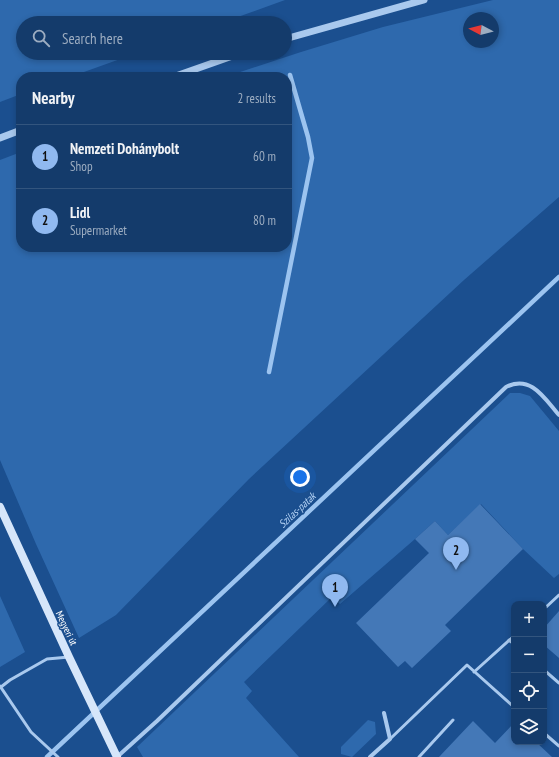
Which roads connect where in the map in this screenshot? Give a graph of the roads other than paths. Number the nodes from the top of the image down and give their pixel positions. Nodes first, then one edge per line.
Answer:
1 (424, 0) edge
2 (292, 37) edge
3 (221, 60) edge
4 (187, 72) edge
5 (16, 132) edge
6 (0, 138) edge
7 (559, 415) edge
8 (0, 507) edge
9 (559, 596) edge
10 (547, 606) edge
11 (513, 637) edge
12 (509, 640) joint
13 (69, 657) junction
14 (474, 672) junction
15 (547, 673) edge
16 (559, 683) edge
17 (0, 686) edge
18 (511, 704) edge
19 (384, 713) dead end
20 (454, 720) dead end
21 (547, 736) edge
22 (390, 738) junction
23 (559, 746) edge
24 (58, 757) edge
25 (117, 757) edge
26 (370, 757) edge
27 (419, 757) edge

1 - 2 street
3 - 4 street
5 - 6 street
7 - 25 street
8 - 13 main road, Megyeri út
9 - 10 lane
11 - 12 lane
12 - 14 lane
13 - 17 lane
13 - 25 main road, Megyeri út
14 - 18 lane
14 - 22 lane
15 - 16 lane
17 - 24 lane
19 - 22 street
20 - 27 lane
21 - 23 lane
22 - 26 street

